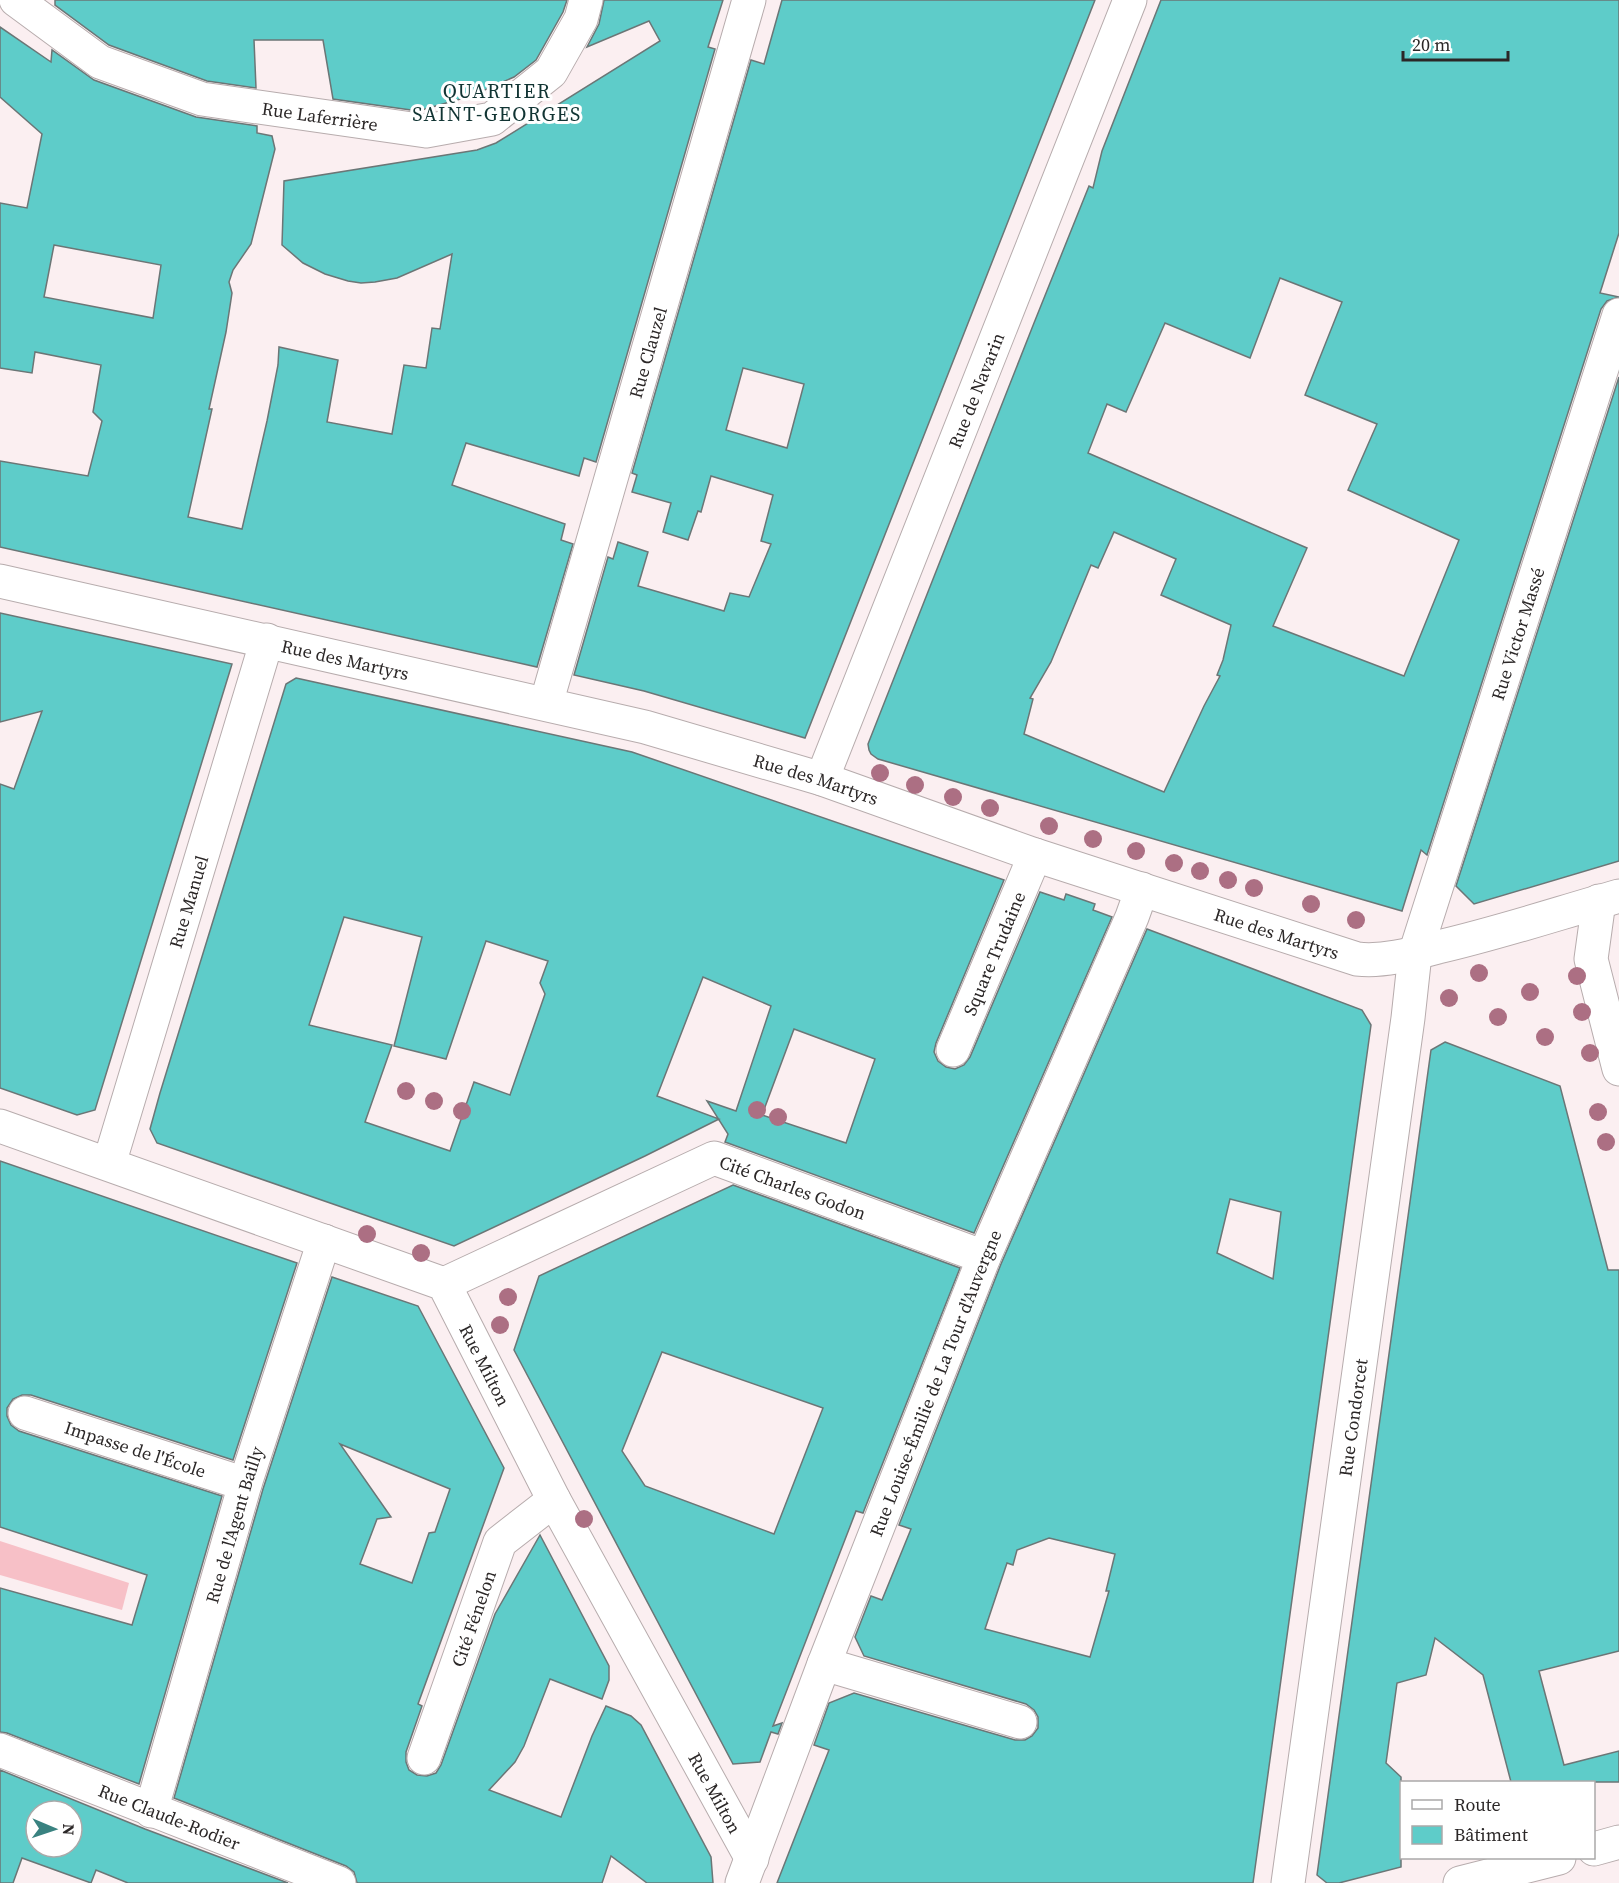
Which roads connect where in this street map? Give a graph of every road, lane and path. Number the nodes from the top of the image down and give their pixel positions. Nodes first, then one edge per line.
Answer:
1 (16, 0) edge
2 (586, 0) edge
3 (749, 0) edge
4 (1130, 0) edge
5 (1619, 315) edge
6 (0, 581) edge
7 (267, 640) junction
8 (546, 704) junction
9 (822, 778) junction
10 (1035, 855) junction
11 (1142, 889) junction
12 (1609, 899) edge
13 (1619, 933) edge
14 (1415, 954) junction
15 (953, 1050) dead end
16 (1619, 1069) edge
17 (0, 1126) edge
18 (109, 1164) junction
19 (324, 1241) junction
20 (984, 1257) junction
21 (444, 1284) junction
22 (25, 1413) dead end
23 (245, 1484) junction
24 (554, 1500) junction
25 (824, 1664) junction
26 (1020, 1722) dead end
27 (0, 1750) edge
28 (424, 1758) dead end
29 (150, 1810) junction
30 (1619, 1842) edge
31 (1595, 1848) edge
32 (1551, 1859) edge
33 (747, 1871) edge
34 (339, 1883) edge
35 (1287, 1883) edge
36 (1460, 1883) edge

1 - 2 street, Rue Laferrière
3 - 8 street, Rue Clauzel
4 - 9 street, Rue de Navarin
5 - 14 street, Rue Victor Massé
6 - 7 street, Rue des Martyrs
7 - 8 street, Rue des Martyrs
7 - 18 street, Rue Manuel
8 - 9 street, Rue des Martyrs
9 - 10 street, Rue des Martyrs
10 - 11 street, Rue des Martyrs
10 - 15 street, Square Trudaine
11 - 14 street, Rue des Martyrs
11 - 20 street, Rue Louise-Émilie de La Tour d'Auvergne
12 - 13 street
12 - 14 street, Rue des Martyrs
12 - 16 street
14 - 35 street, Rue Condorcet
17 - 18 street
18 - 19 street
19 - 21 street
19 - 23 street, Rue de l'Agent Bailly
20 - 21 street, Cité Charles Godon
20 - 25 street, Rue Louise-Émilie de La Tour d'Auvergne
21 - 24 street, Rue Milton
22 - 23 street, Impasse de l'École
23 - 29 street, Rue de l'Agent Bailly
24 - 28 street, Cité Fénelon
24 - 33 street, Rue Milton
25 - 26 street
25 - 33 street, Rue Louise-Émilie de La Tour d'Auvergne
27 - 29 street, Rue Claude-Rodier
29 - 34 street, Rue Claude-Rodier
30 - 31 street
32 - 36 street

